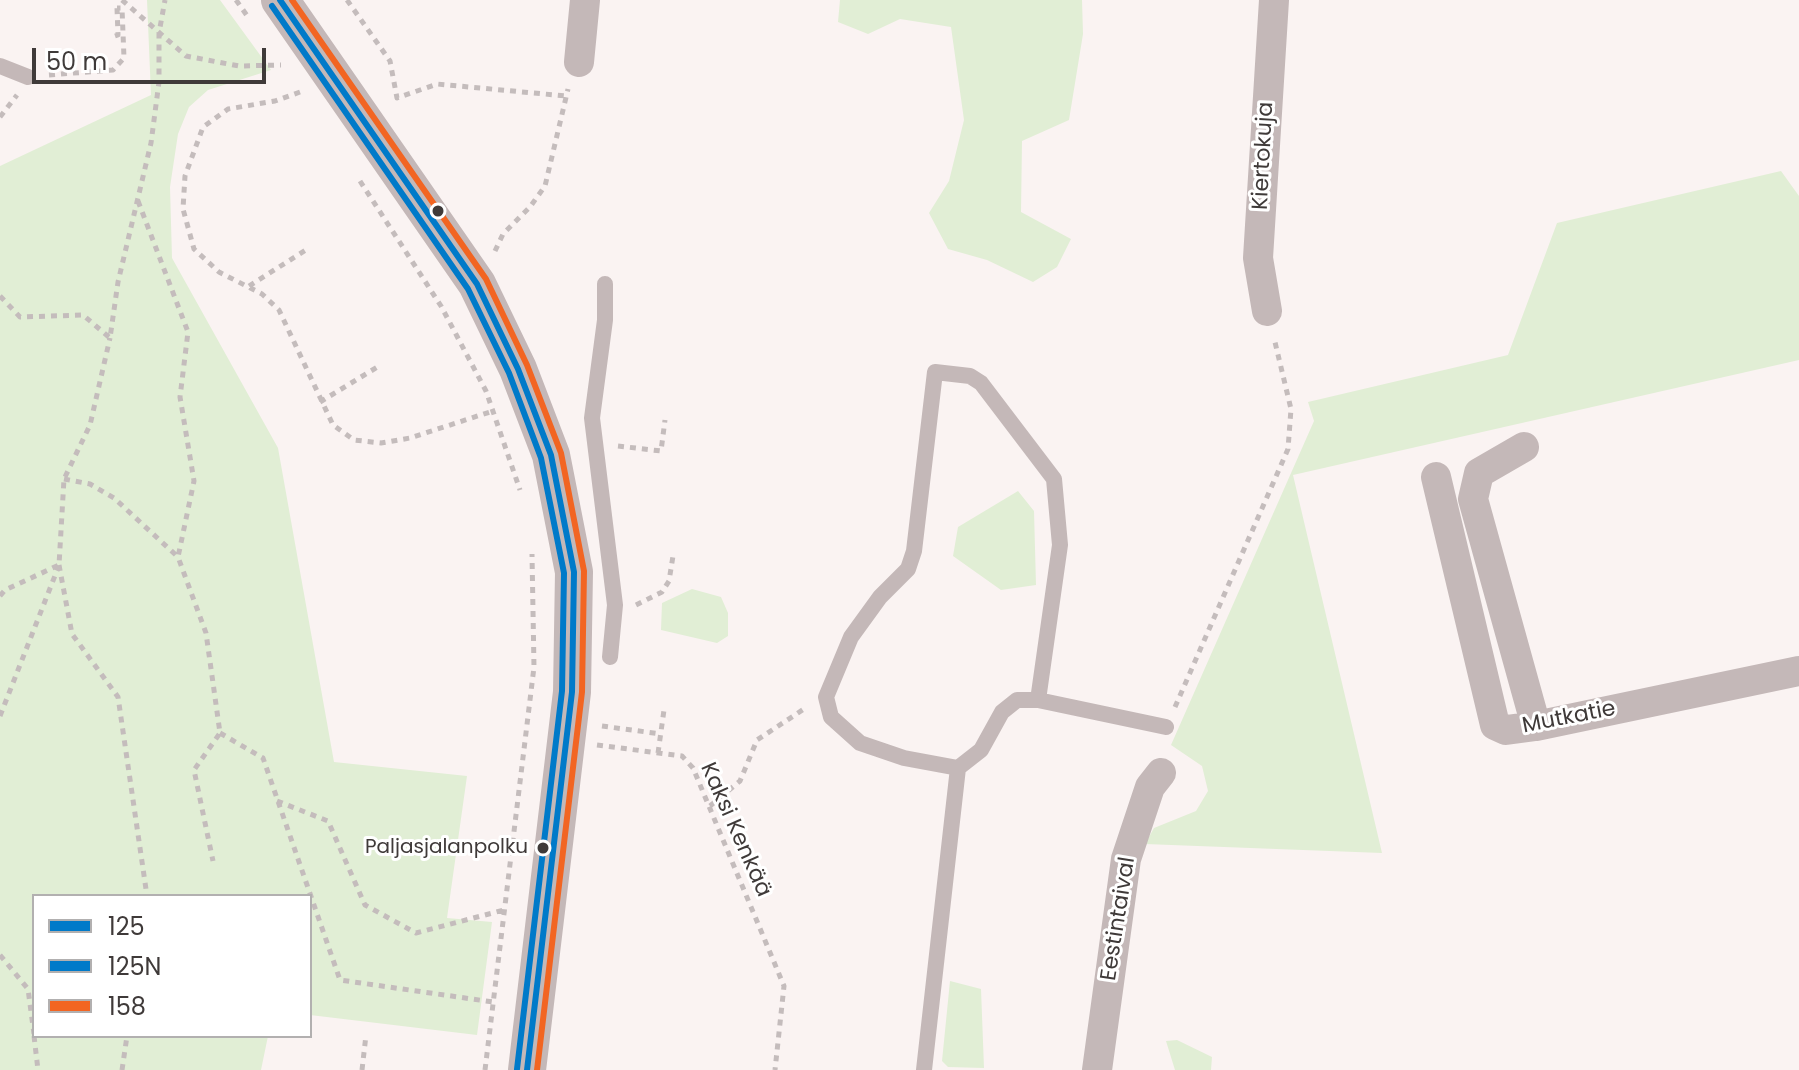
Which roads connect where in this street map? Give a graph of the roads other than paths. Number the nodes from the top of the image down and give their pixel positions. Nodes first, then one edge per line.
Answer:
1 (585, 0) edge
2 (1274, 0) edge
3 (267, 13) edge
4 (579, 62) road end
5 (0, 66) edge
6 (28, 77) road end
7 (605, 284) dead end
8 (1267, 311) road end
9 (1524, 447) dead end
10 (1436, 477) dead end
11 (610, 657) dead end
12 (1799, 671) edge
13 (1038, 700) junction
14 (1536, 726) junction
15 (1166, 727) road end
16 (958, 768) junction
17 (1161, 773) dead end
18 (527, 1070) edge
19 (924, 1070) edge
20 (1097, 1070) edge

1 - 4 street
2 - 8 street, Kiertokuja
3 - 18 street
5 - 6 lane
7 - 11 lane
9 - 14 street
10 - 14 street, Mutkatie
12 - 14 street, Mutkatie
13 - 15 lane
13 - 16 lane
13 - 16 lane
16 - 19 lane
17 - 20 street, Eestintaival

